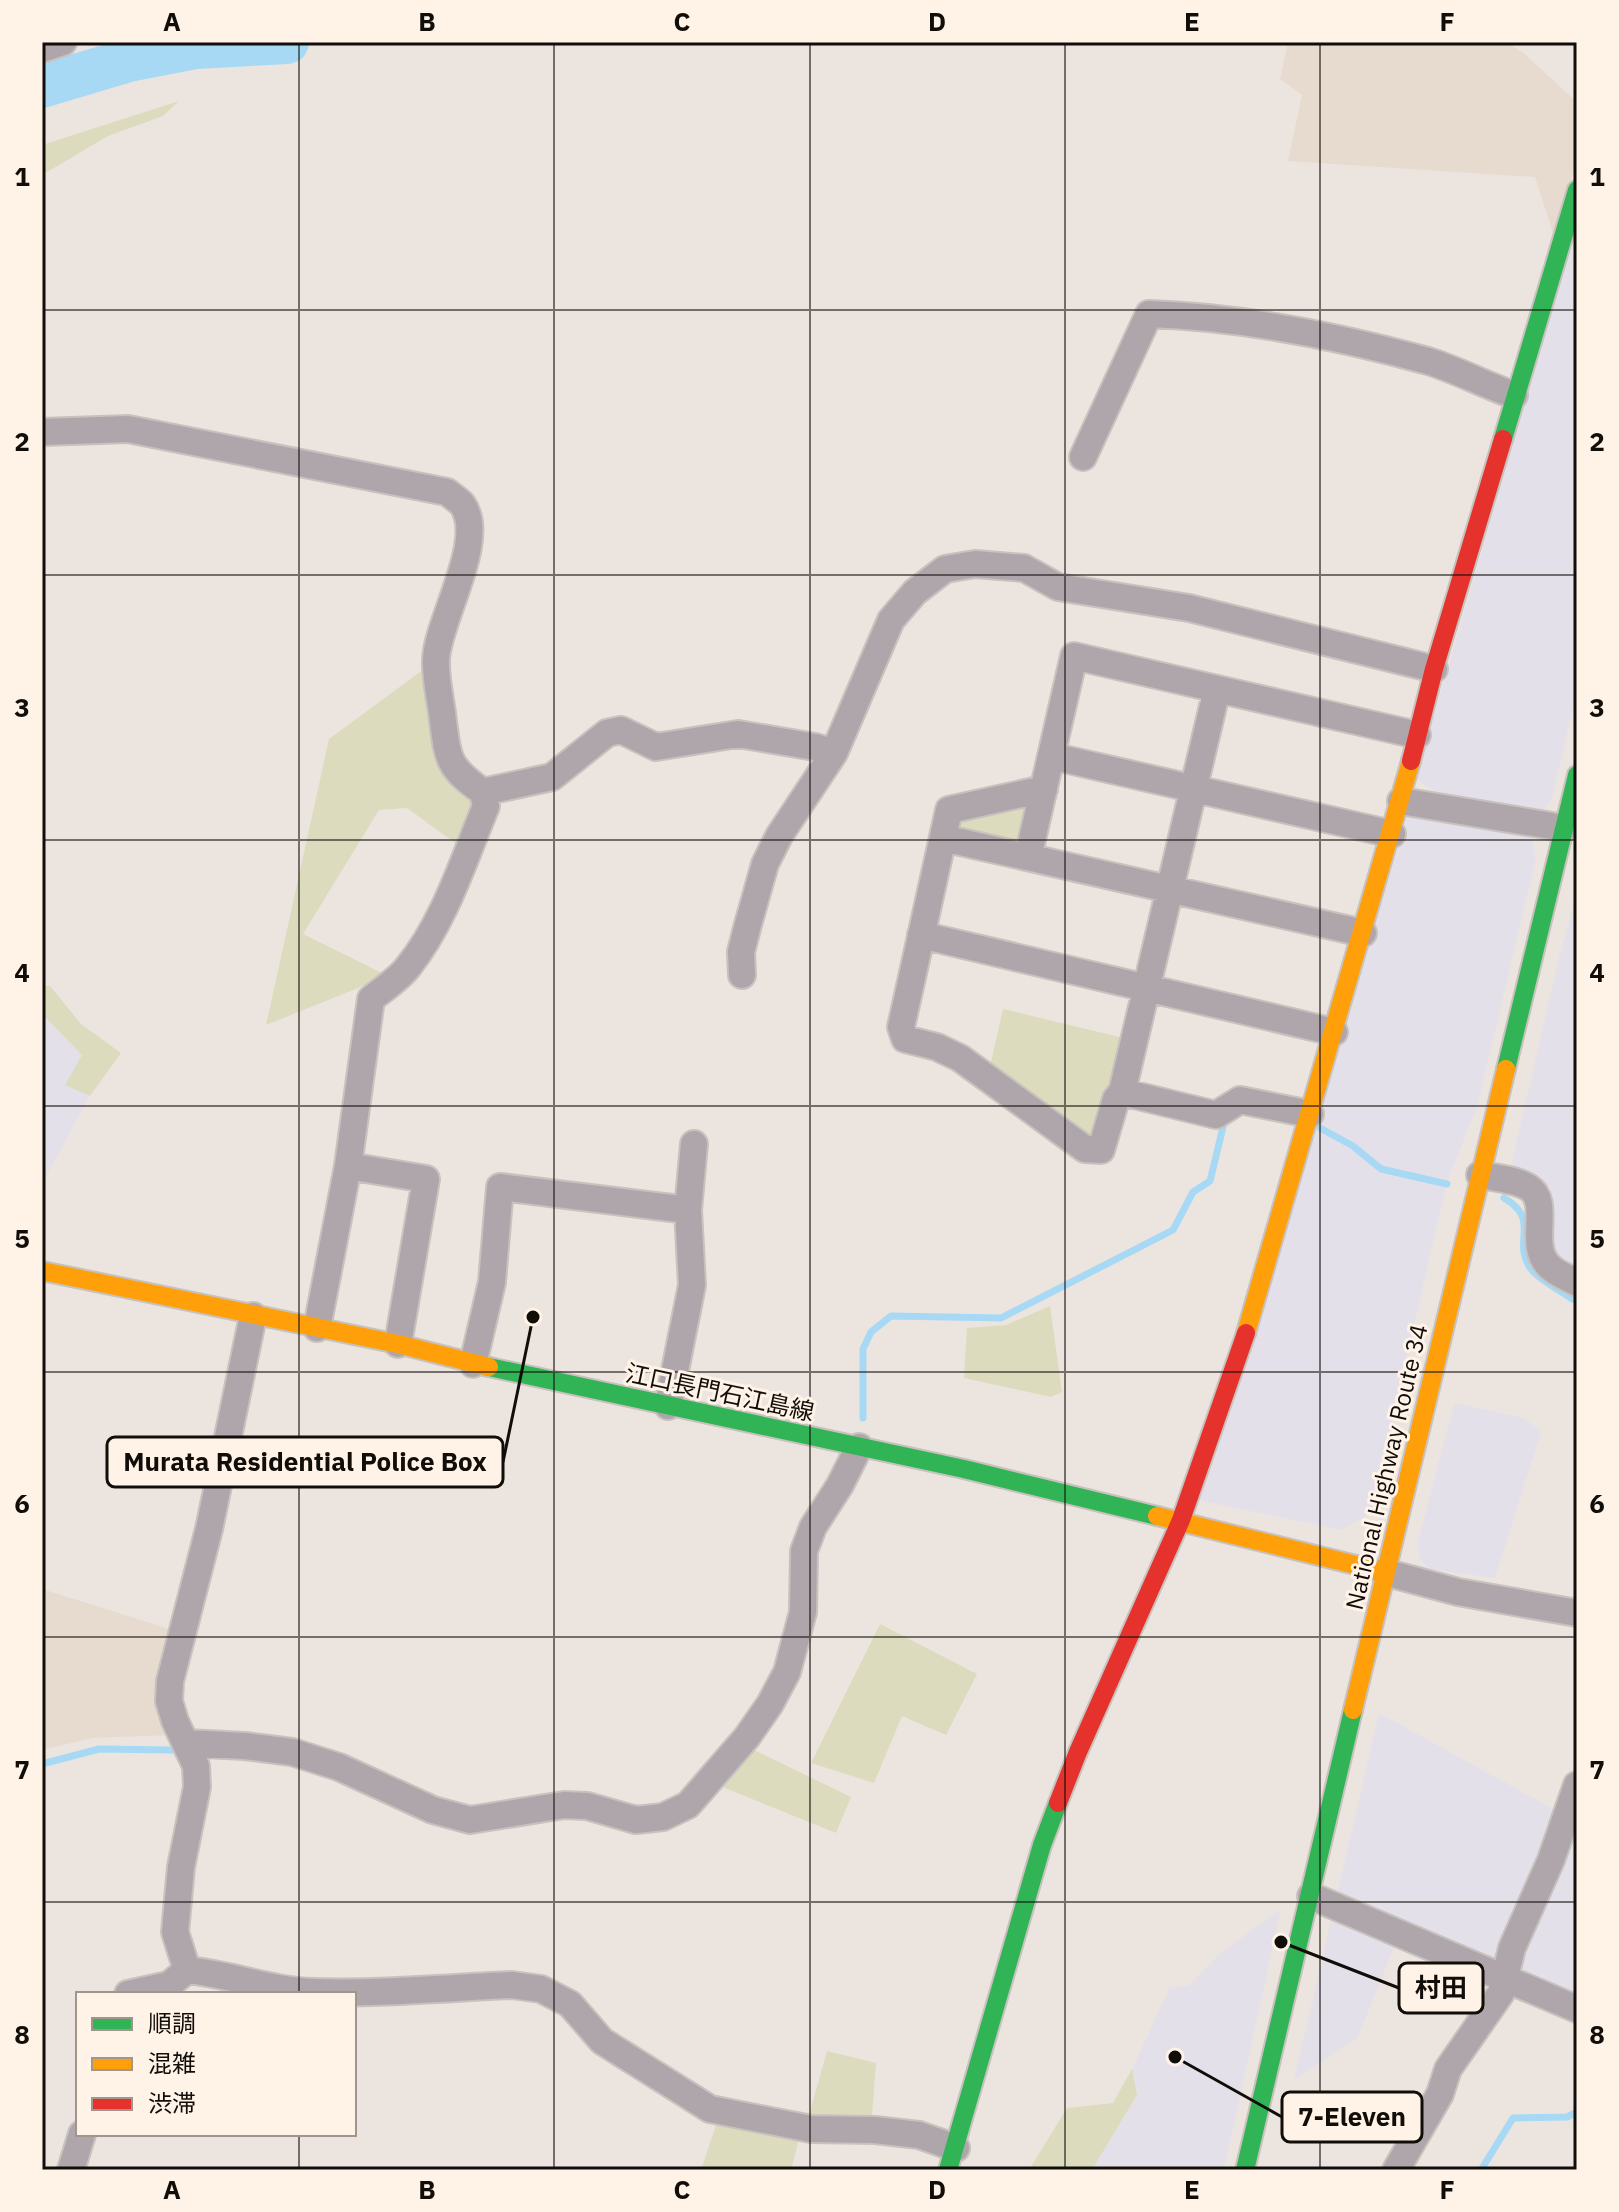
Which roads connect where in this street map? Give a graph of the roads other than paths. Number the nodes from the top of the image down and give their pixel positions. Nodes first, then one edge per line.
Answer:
1 (63, 42) edge
2 (42, 49) edge
3 (1577, 190) edge
4 (1514, 395) junction
5 (42, 432) edge
6 (1083, 457) dead end
7 (1434, 669) junction
8 (1217, 689) junction
9 (1417, 735) junction
10 (834, 753) junction
11 (1051, 756) junction
12 (1577, 775) edge
13 (1194, 788) junction
14 (1044, 789) junction
15 (483, 792) junction
16 (1401, 801) junction
17 (1571, 829) edge
18 (1392, 834) junction
19 (943, 838) junction
20 (1028, 857) junction
21 (1170, 889) junction
22 (1363, 933) junction
23 (921, 935) junction
24 (742, 975) dead end
25 (1147, 988) junction
26 (1334, 1032) junction
27 (1122, 1092) junction
28 (1310, 1114) junction
29 (694, 1144) dead end
30 (348, 1166) junction
31 (1480, 1175) junction
32 (688, 1210) junction
33 (42, 1271) edge
34 (1577, 1283) edge
35 (253, 1316) junction
36 (317, 1328) junction
37 (398, 1344) junction
38 (473, 1364) junction
39 (668, 1406) junction
40 (859, 1447) junction
41 (1181, 1520) junction
42 (1384, 1572) junction
43 (1577, 1613) edge
44 (186, 1743) junction
45 (1577, 1785) edge
46 (1311, 1896) junction
47 (187, 1970) junction
48 (1505, 1980) junction
49 (137, 1992) edge
50 (1577, 2009) edge
51 (81, 2136) edge
52 (952, 2159) edge
53 (71, 2170) edge
54 (1245, 2170) edge
55 (1396, 2170) edge

1 - 2 street
3 - 4 main road
4 - 6 street
4 - 7 main road
5 - 15 street
7 - 9 main road
7 - 10 street
8 - 9 street
8 - 11 street
8 - 13 street
9 - 16 main road
10 - 15 street
10 - 24 street
11 - 13 street
11 - 14 street
12 - 17 main road, National Highway Route 34
13 - 18 street
13 - 21 street
14 - 19 street
14 - 20 street
15 - 30 street
16 - 17 street
16 - 18 main road
17 - 31 main road, National Highway Route 34
18 - 22 main road
19 - 20 street
19 - 23 street
20 - 21 street
21 - 22 street
21 - 25 street
22 - 26 main road
23 - 25 street
23 - 27 street
25 - 26 street
25 - 27 street
26 - 28 main road
27 - 28 street
28 - 41 main road
29 - 32 street
30 - 36 street
30 - 37 street
31 - 34 street
31 - 42 main road, National Highway Route 34
32 - 38 street
32 - 39 street
33 - 35 main road, 江口長門石江島線
35 - 36 main road, 江口長門石江島線
35 - 44 street
36 - 37 main road, 江口長門石江島線
37 - 38 main road, 江口長門石江島線
38 - 39 main road, 江口長門石江島線
39 - 40 main road, 江口長門石江島線
40 - 41 main road, 江口長門石江島線
40 - 44 street
41 - 42 main road, 江口長門石江島線
41 - 52 main road
42 - 43 street
42 - 46 main road, National Highway Route 34
44 - 47 street
45 - 48 street
46 - 48 street
46 - 54 main road, National Highway Route 34
47 - 49 street
47 - 52 street
48 - 50 street
48 - 55 street
51 - 53 street

